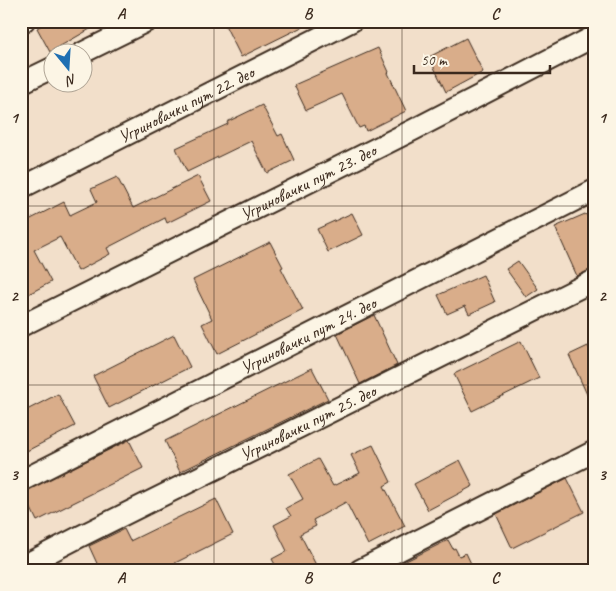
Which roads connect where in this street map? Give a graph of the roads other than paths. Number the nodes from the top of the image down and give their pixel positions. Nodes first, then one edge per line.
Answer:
1 (147, 21) edge
2 (352, 21) edge
3 (595, 36) edge
4 (92, 48) edge
5 (42, 73) edge
6 (21, 83) edge
7 (21, 188) edge
8 (595, 190) edge
9 (595, 280) edge
10 (21, 326) edge
11 (595, 451) edge
12 (21, 481) edge
13 (21, 567) edge
14 (360, 570) edge

1 - 4 street
2 - 7 street, Угриновачки пут 22. део
3 - 10 street, Угриновачки пут 23. део
5 - 6 street
8 - 12 street, Угриновачки пут 24. део
9 - 13 street, Угриновачки пут 25. део
11 - 14 street

